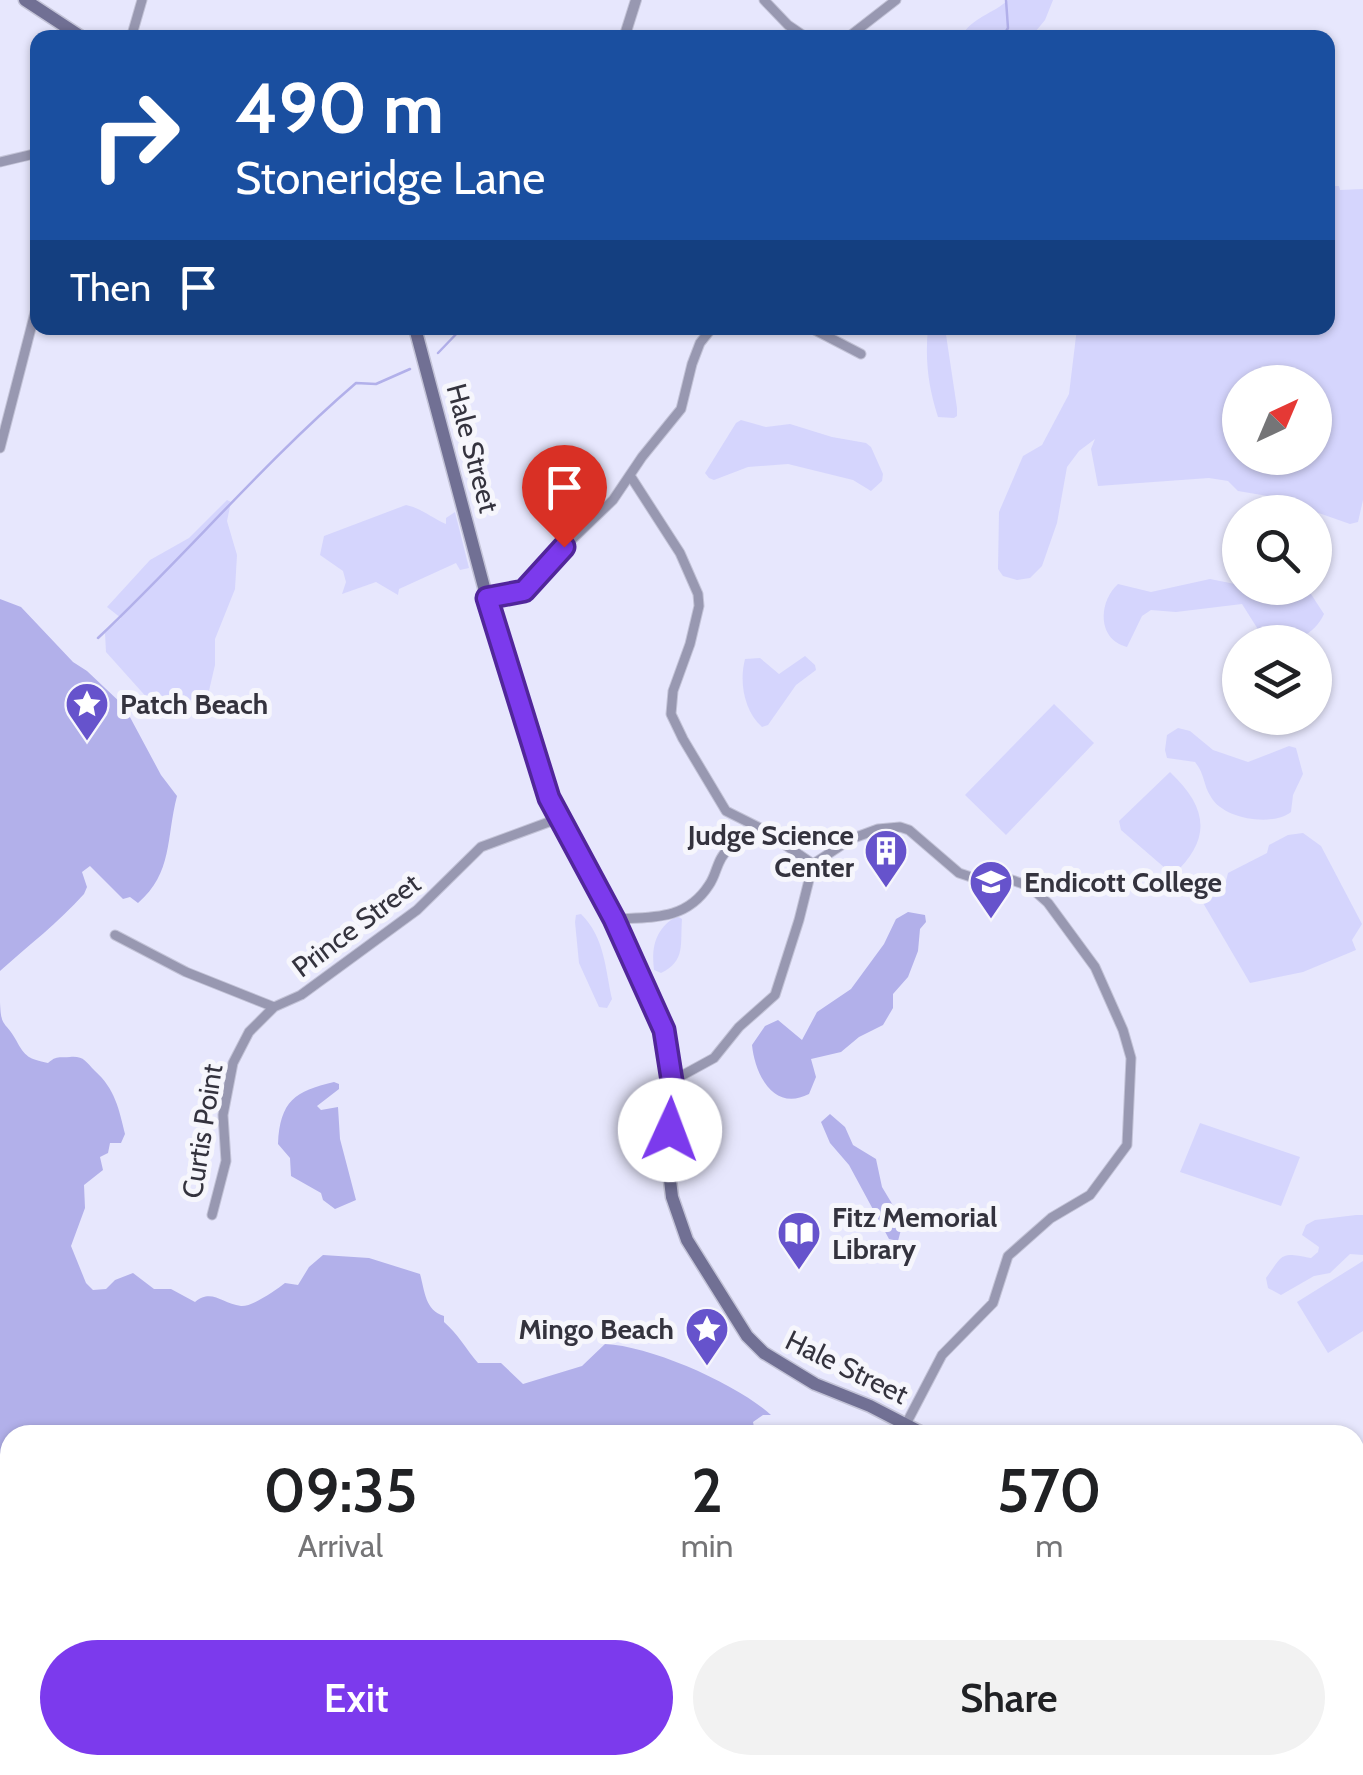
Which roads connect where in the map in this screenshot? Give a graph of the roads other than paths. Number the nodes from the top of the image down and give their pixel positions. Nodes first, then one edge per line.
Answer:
1 (25, 0) edge
2 (142, 0) edge
3 (636, 0) edge
4 (764, 0) edge
5 (896, 0) edge
6 (71, 30) edge
7 (133, 30) edge
8 (627, 30) edge
9 (798, 30) edge
10 (857, 30) edge
11 (30, 156) edge
12 (0, 162) edge
13 (30, 332) edge
14 (416, 335) edge
15 (706, 335) edge
16 (824, 335) edge
17 (861, 354) dead end
18 (0, 448) edge
19 (631, 477) junction
20 (487, 598) junction
21 (557, 819) junction
22 (728, 850) dead end
23 (812, 864) junction
24 (614, 919) junction
25 (115, 936) dead end
26 (274, 1007) junction
27 (672, 1081) junction
28 (212, 1215) dead end
29 (906, 1424) joint

1 - 6 main road
2 - 7 street
3 - 8 street
4 - 9 street
5 - 10 street
11 - 12 street
13 - 18 street
14 - 20 main road, Hale Street
15 - 19 street
16 - 17 street
19 - 20 street
19 - 23 street
20 - 21 main road, Hale Street
21 - 24 main road, Hale Street
21 - 26 street, Prince Street
22 - 24 street
23 - 27 street
23 - 29 street
24 - 27 main road, Hale Street
25 - 26 street, Prince Street
26 - 28 street, Curtis Point
27 - 29 main road, Hale Street

